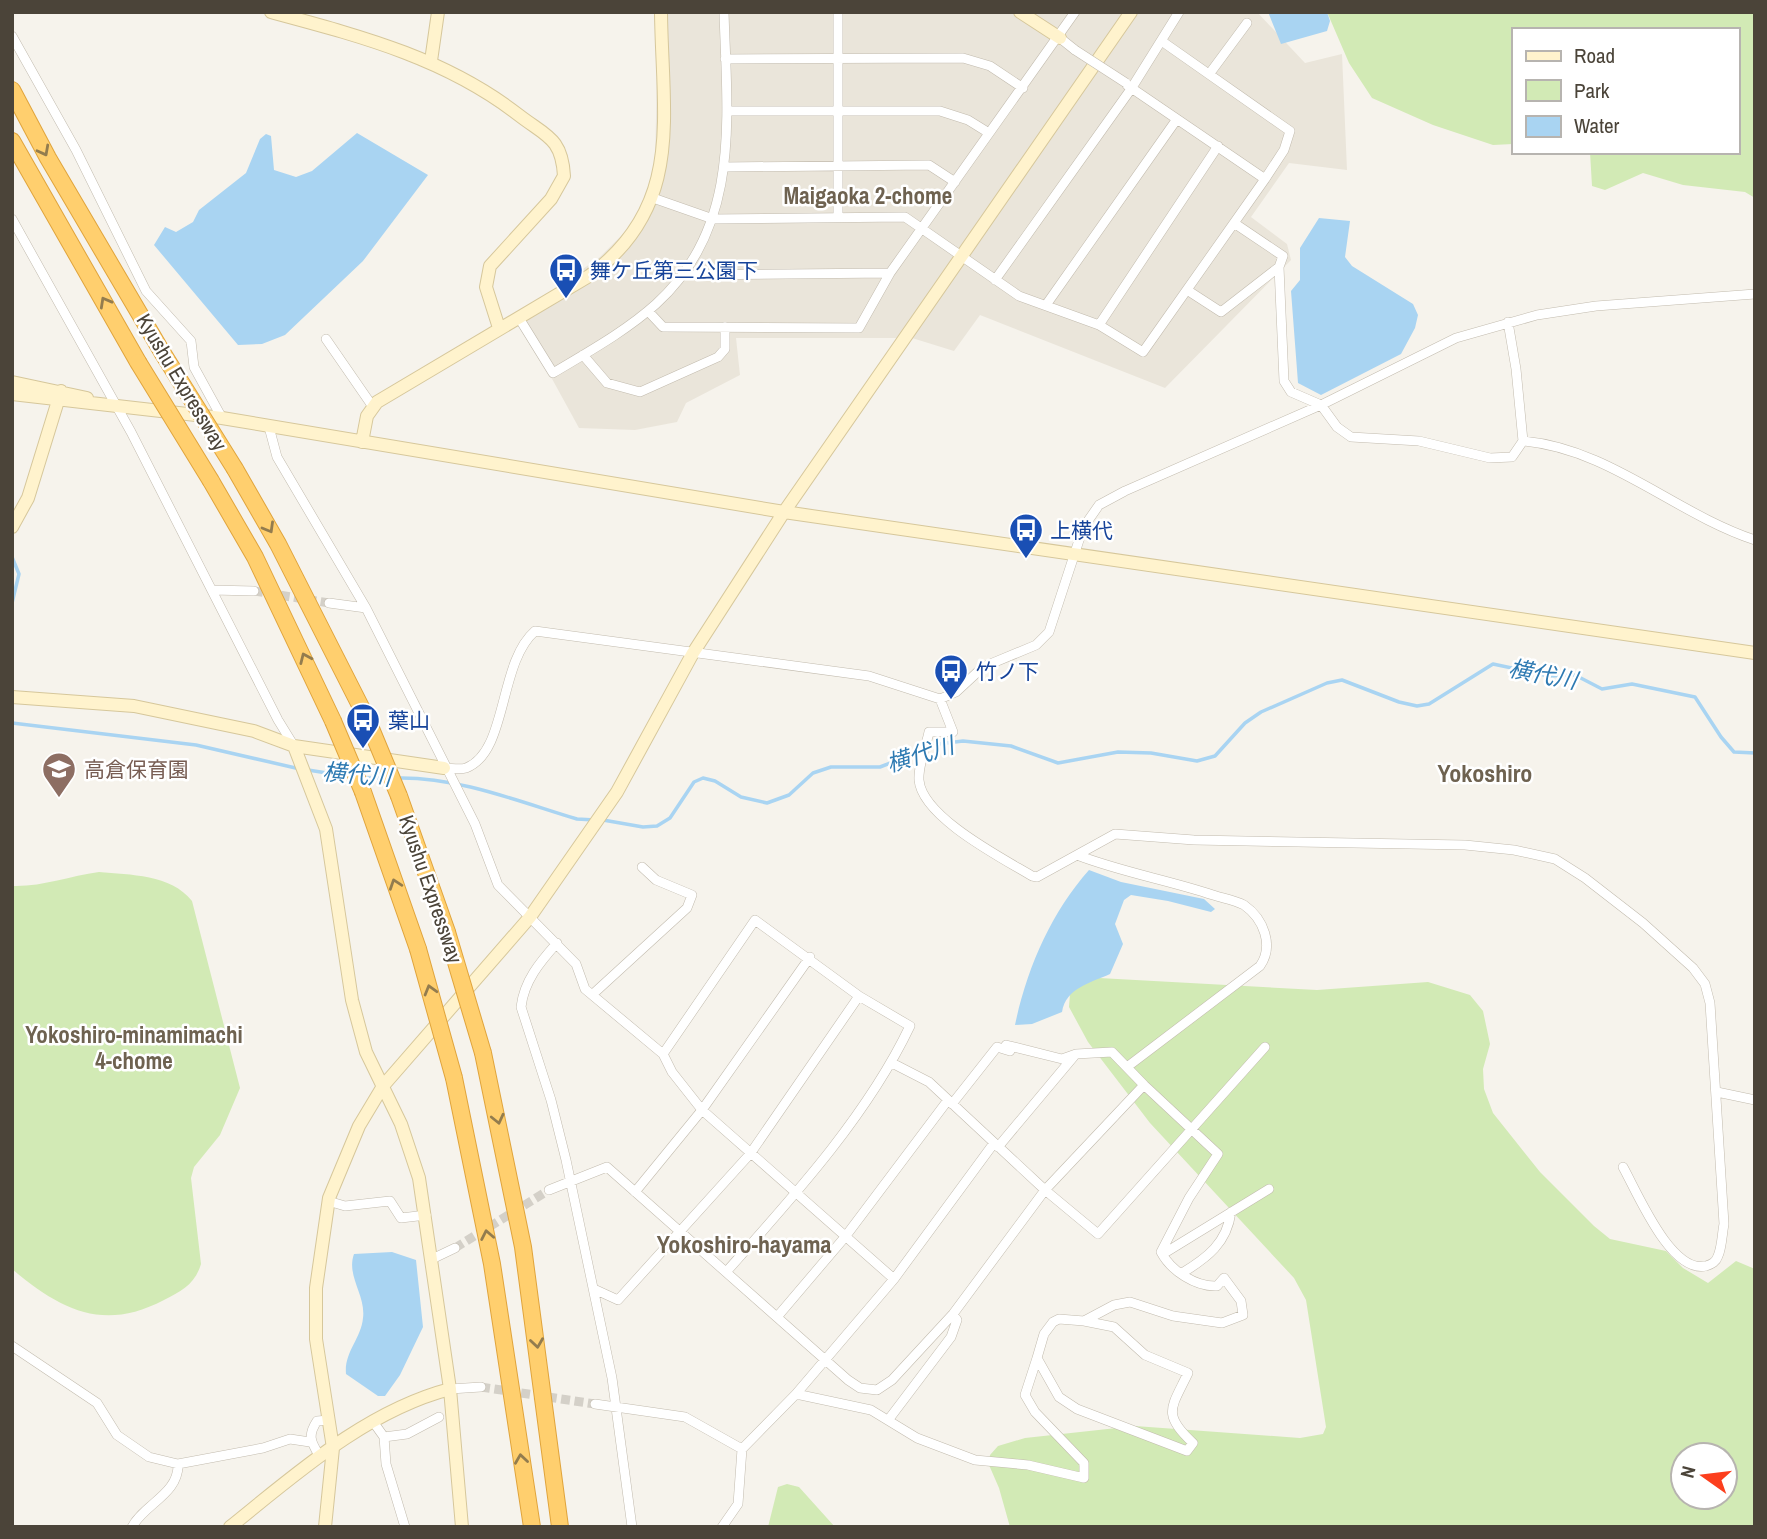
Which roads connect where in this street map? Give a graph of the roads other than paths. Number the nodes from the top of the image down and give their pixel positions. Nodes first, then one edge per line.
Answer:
1 (271, 12) edge
2 (438, 12) edge
3 (661, 12) edge
4 (724, 12) edge
5 (838, 12) edge
6 (1020, 12) edge
7 (1075, 12) edge
8 (1131, 12) edge
9 (1179, 12) edge
10 (1247, 23) dead end
11 (12, 36) edge
12 (1060, 38) junction
13 (1164, 42) junction
14 (838, 58) junction
15 (725, 59) junction
16 (431, 61) junction
17 (1210, 73) junction
18 (1128, 86) junction
19 (1023, 88) junction
20 (12, 90) edge
21 (726, 111) junction
22 (838, 111) junction
23 (1177, 119) junction
24 (989, 133) junction
25 (12, 141) edge
26 (1218, 146) junction
27 (838, 165) junction
28 (724, 167) junction
29 (1265, 179) junction
30 (955, 182) junction
31 (653, 198) junction
32 (838, 217) junction
33 (12, 219) edge
34 (713, 219) junction
35 (1234, 223) junction
36 (923, 229) junction
37 (959, 256) junction
38 (1279, 267) junction
39 (890, 273) junction
40 (683, 275) junction
41 (995, 281) junction
42 (1187, 290) junction
43 (1755, 294) edge
44 (1046, 305) junction
45 (648, 311) junction
46 (519, 318) junction
47 (1507, 322) junction
48 (1099, 325) junction
49 (725, 327) junction
50 (499, 328) junction
51 (326, 339) dead end
52 (583, 355) junction
53 (12, 382) edge
54 (12, 394) edge
55 (60, 396) junction
56 (115, 405) junction
57 (1321, 405) junction
58 (373, 407) junction
59 (222, 418) junction
60 (269, 427) junction
61 (1523, 441) junction
62 (362, 442) junction
63 (784, 512) junction
64 (12, 527) edge
65 (1755, 540) edge
66 (1076, 556) junction
67 (212, 590) junction
68 (254, 591) tunnel mouth
69 (329, 603) tunnel mouth
70 (366, 608) junction
71 (692, 653) junction
72 (1755, 653) edge
73 (12, 698) edge
74 (940, 699) junction
75 (295, 746) junction
76 (444, 768) junction
77 (1077, 855) junction
78 (642, 867) dead end
79 (530, 917) junction
80 (557, 943) junction
81 (810, 957) junction
82 (593, 994) junction
83 (859, 996) junction
84 (1265, 1047) dead end
85 (663, 1054) junction
86 (1076, 1054) junction
87 (892, 1063) junction
88 (1127, 1067) junction
89 (1144, 1085) junction
90 (383, 1086) junction
91 (1717, 1092) junction
92 (1755, 1100) edge
93 (950, 1102) junction
94 (702, 1110) junction
95 (1191, 1127) junction
96 (996, 1145) junction
97 (750, 1154) junction
98 (1623, 1167) dead end
99 (570, 1180) junction
100 (1269, 1189) dead end
101 (549, 1190) tunnel mouth
102 (1045, 1190) junction
103 (635, 1192) junction
104 (796, 1195) junction
105 (328, 1201) junction
106 (1231, 1213) junction
107 (426, 1215) junction
108 (682, 1231) junction
109 (845, 1237) junction
110 (456, 1248) tunnel mouth
111 (1163, 1254) junction
112 (432, 1259) junction
113 (727, 1271) junction
114 (1182, 1273) junction
115 (894, 1279) junction
116 (594, 1289) junction
117 (953, 1314) junction
118 (777, 1317) junction
119 (1084, 1321) junction
120 (12, 1346) edge
121 (1037, 1358) junction
122 (824, 1359) junction
123 (481, 1387) tunnel mouth
124 (450, 1389) junction
125 (796, 1394) junction
126 (596, 1404) tunnel mouth
127 (614, 1407) junction
128 (439, 1417) dead end
129 (889, 1419) junction
130 (329, 1420) junction
131 (374, 1423) junction
132 (384, 1437) junction
133 (310, 1442) junction
134 (333, 1448) junction
135 (742, 1449) junction
136 (320, 1457) junction
137 (178, 1464) junction
138 (132, 1527) edge
139 (230, 1527) edge
140 (325, 1527) edge
141 (405, 1527) edge
142 (462, 1527) edge
143 (532, 1527) edge
144 (560, 1527) edge
145 (632, 1527) edge
146 (722, 1527) edge

1 - 16 street
2 - 16 street
3 - 31 street
4 - 15 street
5 - 14 street
6 - 12 street
7 - 12 street
8 - 37 street
9 - 13 street
10 - 17 street
11 - 59 street
12 - 18 street, bridge
12 - 19 street
13 - 17 street
13 - 18 street
14 - 15 street
14 - 19 street
14 - 22 street
15 - 21 street
16 - 50 street
17 - 29 street
18 - 23 street
18 - 41 street
19 - 24 street
20 -> 144 highway, Kyushu Expressway, bridge
21 - 22 street
21 - 28 street
22 - 24 street
22 - 27 street
23 - 26 street
23 - 44 street
24 - 30 street
143 -> 25 highway, Kyushu Expressway, bridge
26 - 29 street
26 - 48 street
27 - 28 street
27 - 30 street
27 - 32 street
28 - 34 street
29 - 35 street
30 - 36 street
31 - 34 street
31 - 46 street
32 - 34 street
32 - 36 street
33 - 56 street
34 - 40 street
35 - 38 street
35 - 42 street
36 - 37 street
36 - 39 street
37 - 41 street
37 - 63 street
38 - 42 street
38 - 57 street
39 - 40 street
39 - 49 street
40 - 45 street
41 - 44 street
42 - 48 street
43 - 47 street
44 - 48 street
45 - 49 street
45 - 52 street
46 - 50 street
46 - 52 street
47 - 57 street
47 - 61 street
49 - 52 street
50 - 58 street
51 - 58 street
53 - 55 street
54 - 55 street
55 - 56 street
55 - 64 street
56 - 59 street
56 - 67 street
57 - 61 street
57 - 66 street
58 - 62 street
59 - 60 street
60 - 62 street
60 - 70 street
61 - 65 street
62 - 63 street
63 - 66 street
63 - 71 street
66 - 72 street
66 - 74 street
67 - 68 street
67 - 75 street
69 - 70 street
70 - 76 street
71 - 74 street
71 - 76 street
71 - 79 street
73 - 75 street
74 - 77 street
75 - 76 street
75 - 90 street
76 - 79 street
77 - 88 street
77 - 91 street
78 - 82 street
79 - 80 street
79 - 90 street
80 - 82 street
80 - 99 street
81 - 83 street
81 - 85 street
81 - 94 street
82 - 85 street
83 - 87 street
83 - 97 street
84 - 95 street
85 - 94 street
86 - 88 street
86 - 93 street
86 - 96 street
87 - 93 street
87 - 104 street
88 - 89 street
89 - 95 street
89 - 102 street
90 - 105 street
90 - 107 street
91 - 92 street
91 - 98 street
93 - 96 street
93 - 109 street
94 - 97 street
94 - 103 street
95 - 102 street
95 - 111 street
96 - 102 street
96 - 115 street
97 - 104 street
97 - 108 street
99 - 101 street
99 - 103 street
99 - 116 street
100 - 106 street
102 - 117 street
103 - 108 street
104 - 109 street
104 - 113 street
105 - 107 street
105 - 130 street
106 - 111 street
106 - 114 street
107 - 112 street
108 - 113 street
108 - 116 street
109 - 115 street
109 - 118 street
110 - 112 street
111 - 114 street
112 - 124 street
113 - 118 street
114 - 119 street
115 - 122 street
116 - 127 street
117 - 122 street
117 - 129 street
118 - 122 street
119 - 121 street
119 - 121 street
120 - 137 street
121 - 129 street
122 - 125 street
123 - 124 street
124 - 131 street
124 - 142 street
125 - 129 street
125 - 135 street
126 - 127 street
127 - 135 street
127 - 145 street
128 - 132 street
130 - 133 street
130 - 134 street
131 - 132 street
131 - 134 street
132 - 141 street
133 - 136 street
133 - 137 street
134 - 136 street
134 - 140 street
135 - 146 street
136 - 139 street
137 - 138 street

